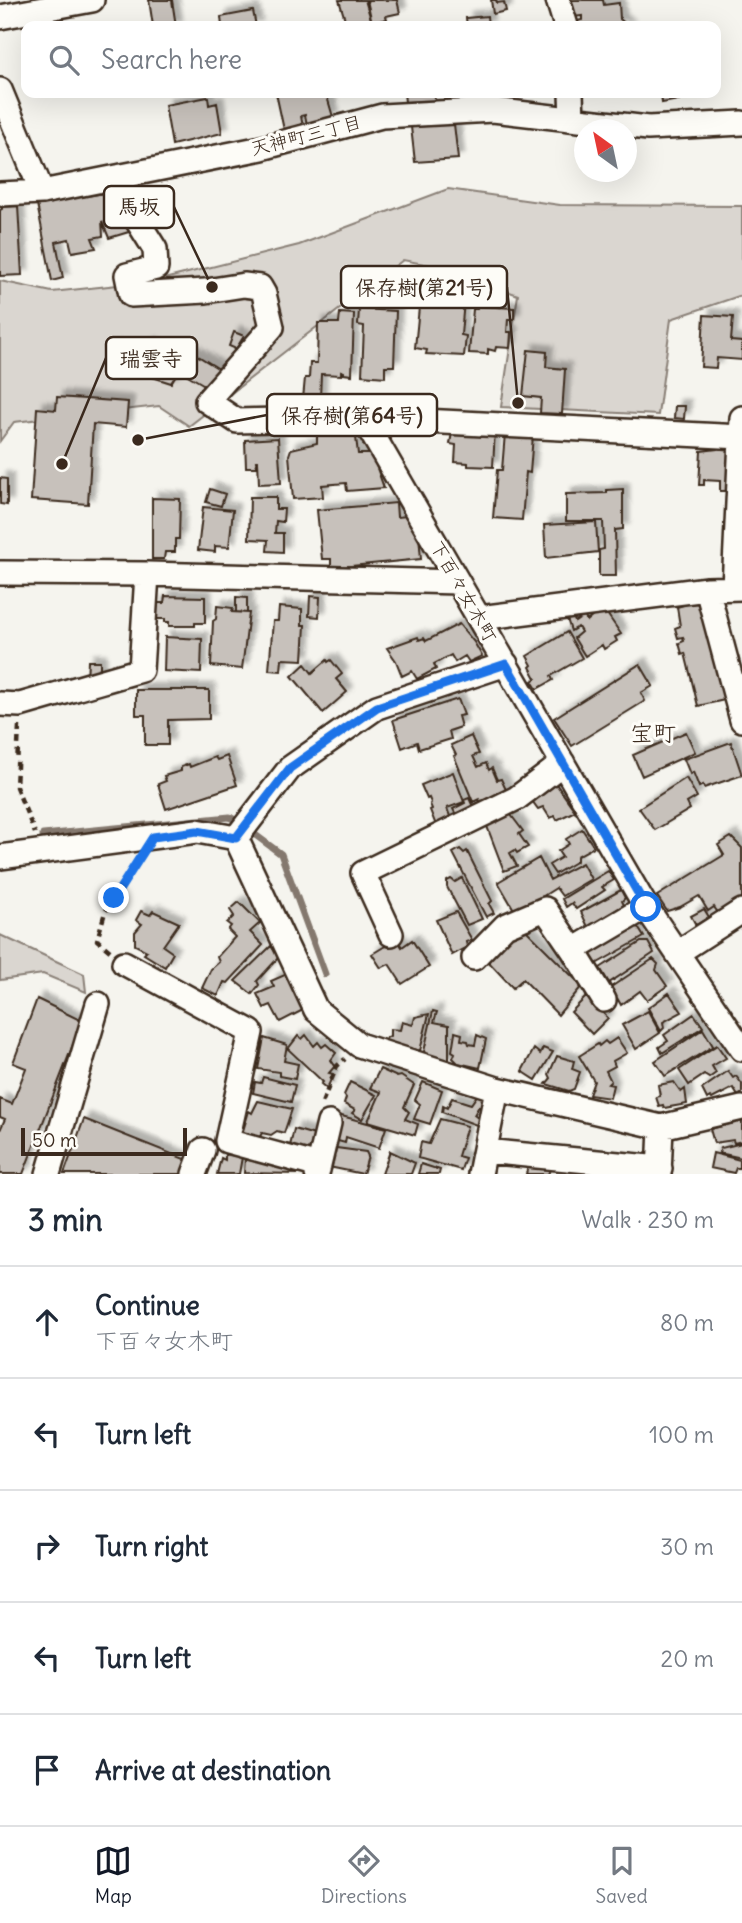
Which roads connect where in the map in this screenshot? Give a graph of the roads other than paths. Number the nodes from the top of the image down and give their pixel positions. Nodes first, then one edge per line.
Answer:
1 (92, 0) edge
2 (558, 0) edge
3 (0, 17) edge
4 (564, 21) edge
5 (0, 90) edge
6 (571, 98) edge
7 (572, 119) junction
8 (742, 123) edge
9 (121, 176) junction
10 (43, 192) junction
11 (0, 194) edge
12 (363, 418) junction
13 (741, 431) edge
14 (0, 573) edge
15 (147, 574) junction
16 (458, 582) junction
17 (738, 588) edge
18 (707, 589) junction
19 (479, 618) junction
20 (506, 664) junction
21 (10, 704) edge
22 (742, 720) edge
23 (563, 763) junction
24 (236, 838) junction
25 (0, 857) edge
26 (646, 907) junction
27 (742, 911) edge
28 (391, 934) dead end
29 (573, 950) junction
30 (677, 953) junction
31 (474, 958) dead end
32 (124, 963) road end
33 (604, 999) dead end
34 (98, 1004) dead end
35 (742, 1049) edge
36 (498, 1089) junction
37 (742, 1108) edge
38 (329, 1123) road end
39 (662, 1126) junction
40 (203, 1150) dead end
41 (485, 1151) junction
42 (318, 1170) edge
43 (659, 1171) edge
44 (48, 1174) edge
45 (194, 1174) edge
46 (480, 1174) edge

1 - 3 street
2 - 4 street
5 - 10 street
6 - 7 street
7 - 8 street, 天神町三丁目
7 - 9 street, 天神町三丁目
9 - 10 street, 天神町三丁目
9 - 12 street
10 - 11 street, 天神町三丁目
12 - 13 street
12 - 16 street, 下百々女木町
13 - 17 street
14 - 15 street
15 - 16 street
15 - 21 street
16 - 19 street, 下百々女木町
17 - 18 street
18 - 19 street
18 - 22 street
19 - 20 street, 下百々女木町
20 - 23 street, 下百々女木町
20 - 24 street
23 - 26 street, 下百々女木町
23 - 28 street
24 - 25 street
24 - 36 street
26 - 29 street
26 - 30 street, 下百々女木町
27 - 30 street
29 - 31 street
29 - 33 street
30 - 35 street, 下百々女木町
32 - 42 street
34 - 44 street
36 - 39 street
36 - 41 street
37 - 39 street
38 - 42 street
39 - 43 street
40 - 45 street
41 - 43 street
41 - 46 street

